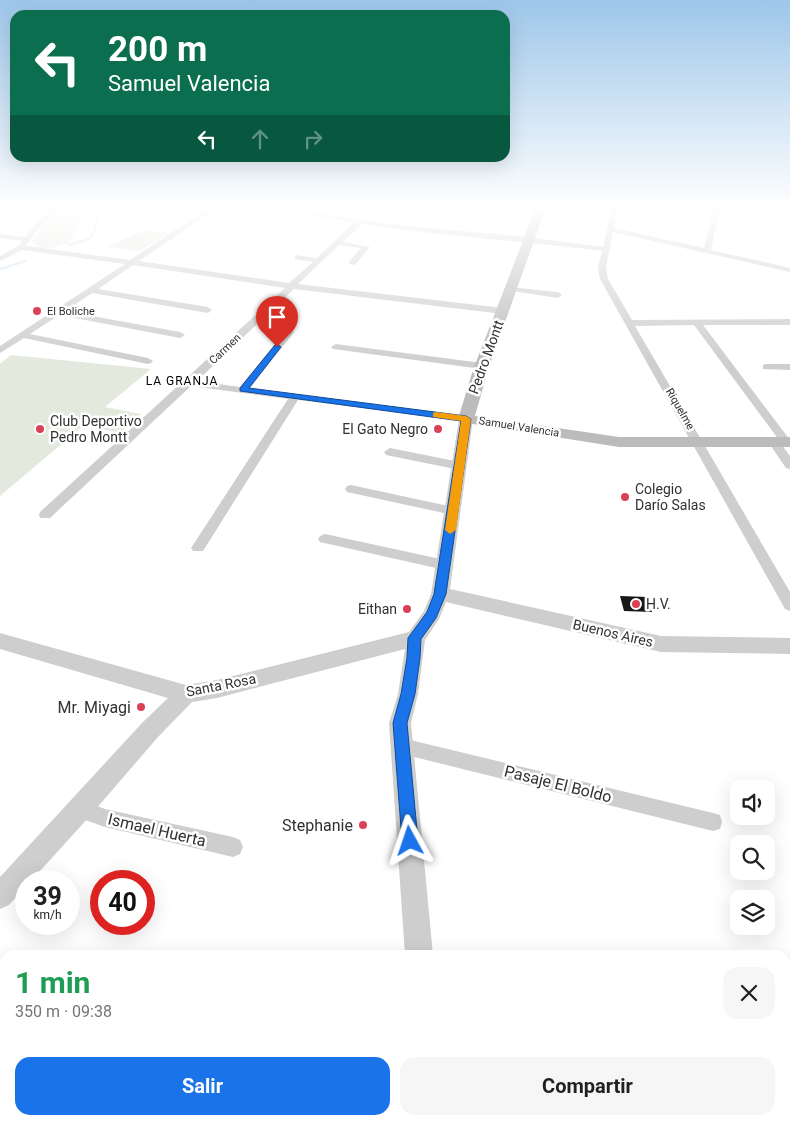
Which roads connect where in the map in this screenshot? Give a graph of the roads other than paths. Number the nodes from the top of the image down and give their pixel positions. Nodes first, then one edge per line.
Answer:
1 (114, 260) edge
2 (136, 260) edge
3 (315, 260) edge
4 (318, 260) joint
5 (355, 260) edge
6 (521, 260) edge
7 (603, 260) edge
8 (742, 260) edge
9 (132, 262) junction
10 (352, 263) dead end
11 (790, 270) edge
12 (290, 286) junction
13 (512, 289) junction
14 (90, 290) junction
15 (558, 295) dead end
16 (208, 310) dead end
17 (503, 311) junction
18 (58, 312) junction
19 (696, 322) junction
20 (790, 322) edge
21 (630, 323) junction
22 (289, 332) dead end
23 (22, 335) junction
24 (180, 335) dead end
25 (336, 347) dead end
26 (0, 350) edge
27 (148, 362) dead end
28 (482, 366) junction
29 (766, 367) dead end
30 (790, 367) edge
31 (189, 383) junction
32 (243, 390) junction
33 (295, 396) junction
34 (466, 419) junction
35 (699, 442) junction
36 (783, 442) edge
37 (390, 452) dead end
38 (790, 465) edge
39 (460, 466) junction
40 (351, 490) dead end
41 (454, 511) junction
42 (45, 515) dead end
43 (325, 539) dead end
44 (198, 548) dead end
45 (445, 565) junction
46 (440, 594) junction
47 (790, 604) edge
48 (415, 638) junction
49 (0, 641) edge
50 (790, 646) edge
51 (186, 694) junction
52 (402, 746) junction
53 (82, 809) junction
54 (713, 822) dead end
55 (233, 847) dead end
56 (0, 896) edge
57 (419, 950) edge

1 - 9 street
2 - 9 street
3 - 4 street
4 - 12 street, Carmen
5 - 10 street
6 - 13 main road, Pedro Montt
7 - 21 street, Riquelme
8 - 11 street
9 - 12 street
9 - 14 street
12 - 17 street
12 - 31 street, Carmen
13 - 15 street
13 - 17 main road, Pedro Montt
14 - 16 street
14 - 18 street
17 - 28 main road, Pedro Montt
18 - 23 street
18 - 24 street
19 - 20 street
19 - 21 street
19 - 36 street
21 - 35 street, Riquelme
22 - 32 street
23 - 26 street
23 - 27 street
25 - 28 street
28 - 34 main road, Pedro Montt
29 - 30 street
31 - 32 street, Samuel Valencia
31 - 42 street, Carmen
32 - 33 street, Samuel Valencia
33 - 34 street, Samuel Valencia
33 - 44 street
34 - 35 main road, Samuel Valencia
34 - 39 street, Pedro Montt
35 - 36 main road, Samuel Valencia
35 - 47 street, Riquelme
36 - 38 street
37 - 39 street
39 - 41 street, Pedro Montt
40 - 41 street
41 - 45 street, Pedro Montt
43 - 45 street
45 - 46 street, Pedro Montt
46 - 48 street, Pedro Montt
46 - 50 street, Buenos Aires
48 - 51 street, Santa Rosa
48 - 52 street
49 - 51 street, Santa Rosa
51 - 53 street
52 - 54 street, Pasaje El Boldo
52 - 57 street
53 - 55 street, Ismael Huerta
53 - 56 street

